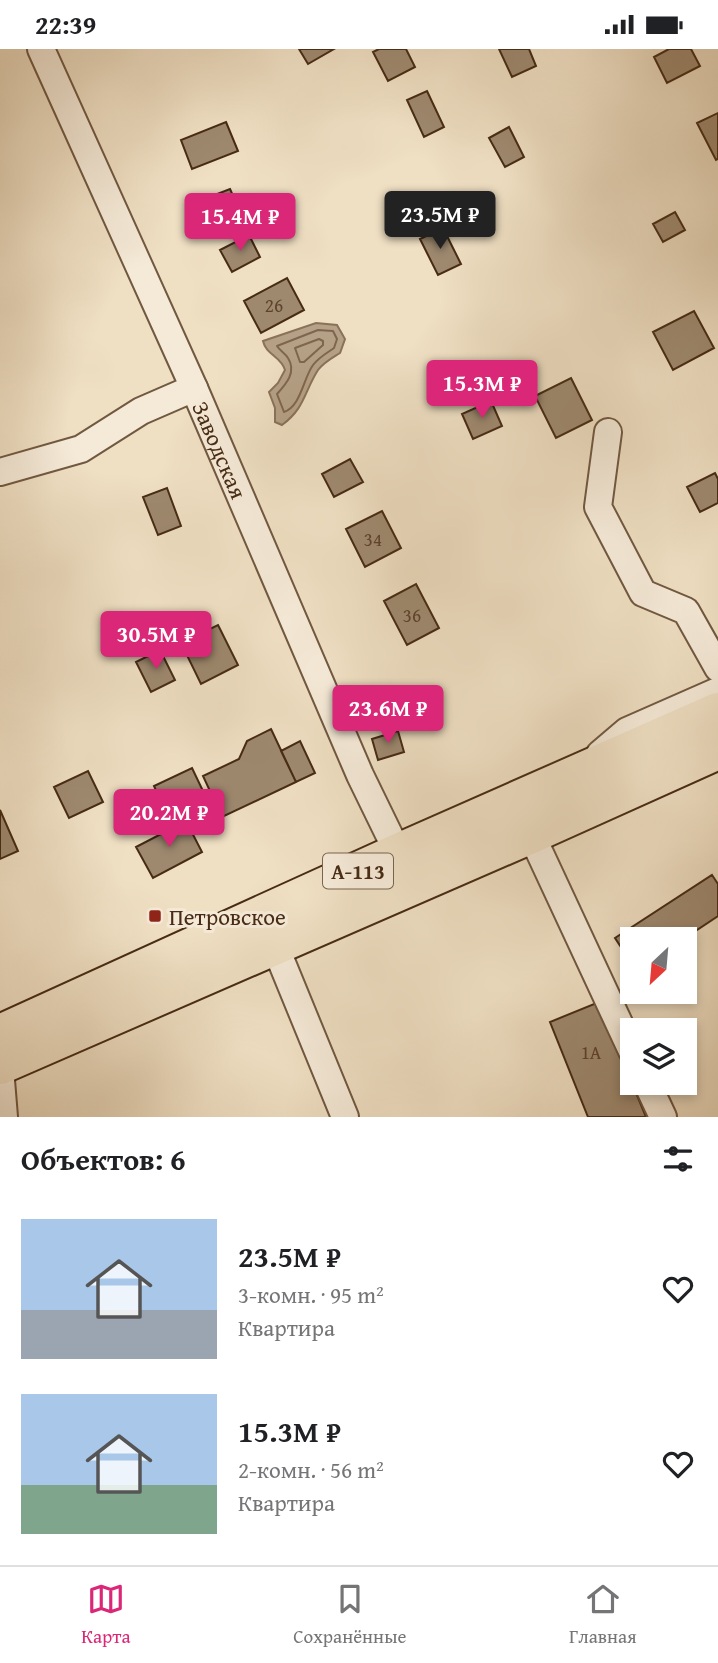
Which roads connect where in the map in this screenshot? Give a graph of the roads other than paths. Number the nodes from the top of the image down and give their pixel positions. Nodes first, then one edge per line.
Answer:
1 (41, 49) edge
2 (194, 388) junction
3 (608, 432) dead end
4 (0, 472) edge
5 (718, 668) edge
6 (718, 691) edge
7 (718, 712) edge
8 (718, 750) edge
9 (718, 769) edge
10 (671, 771) junction
11 (574, 776) junction
12 (531, 834) junction
13 (398, 853) junction
14 (275, 946) junction
15 (620, 1025) edge
16 (0, 1034) edge
17 (0, 1067) edge
18 (653, 1095) edge
19 (4, 1117) edge
20 (345, 1117) edge
21 (663, 1117) edge

1 - 2 street, Заводская
2 - 4 street
2 - 13 street, Заводская
3 - 5 street
6 - 11 street
7 - 11 highway, А-113
8 - 10 highway, А-113
9 - 10 street
10 - 12 highway, А-113
11 - 13 highway, А-113
12 - 14 highway, А-113
12 - 15 street
13 - 16 highway, А-113
14 - 17 highway, А-113
14 - 20 street
17 - 19 street
18 - 21 street

